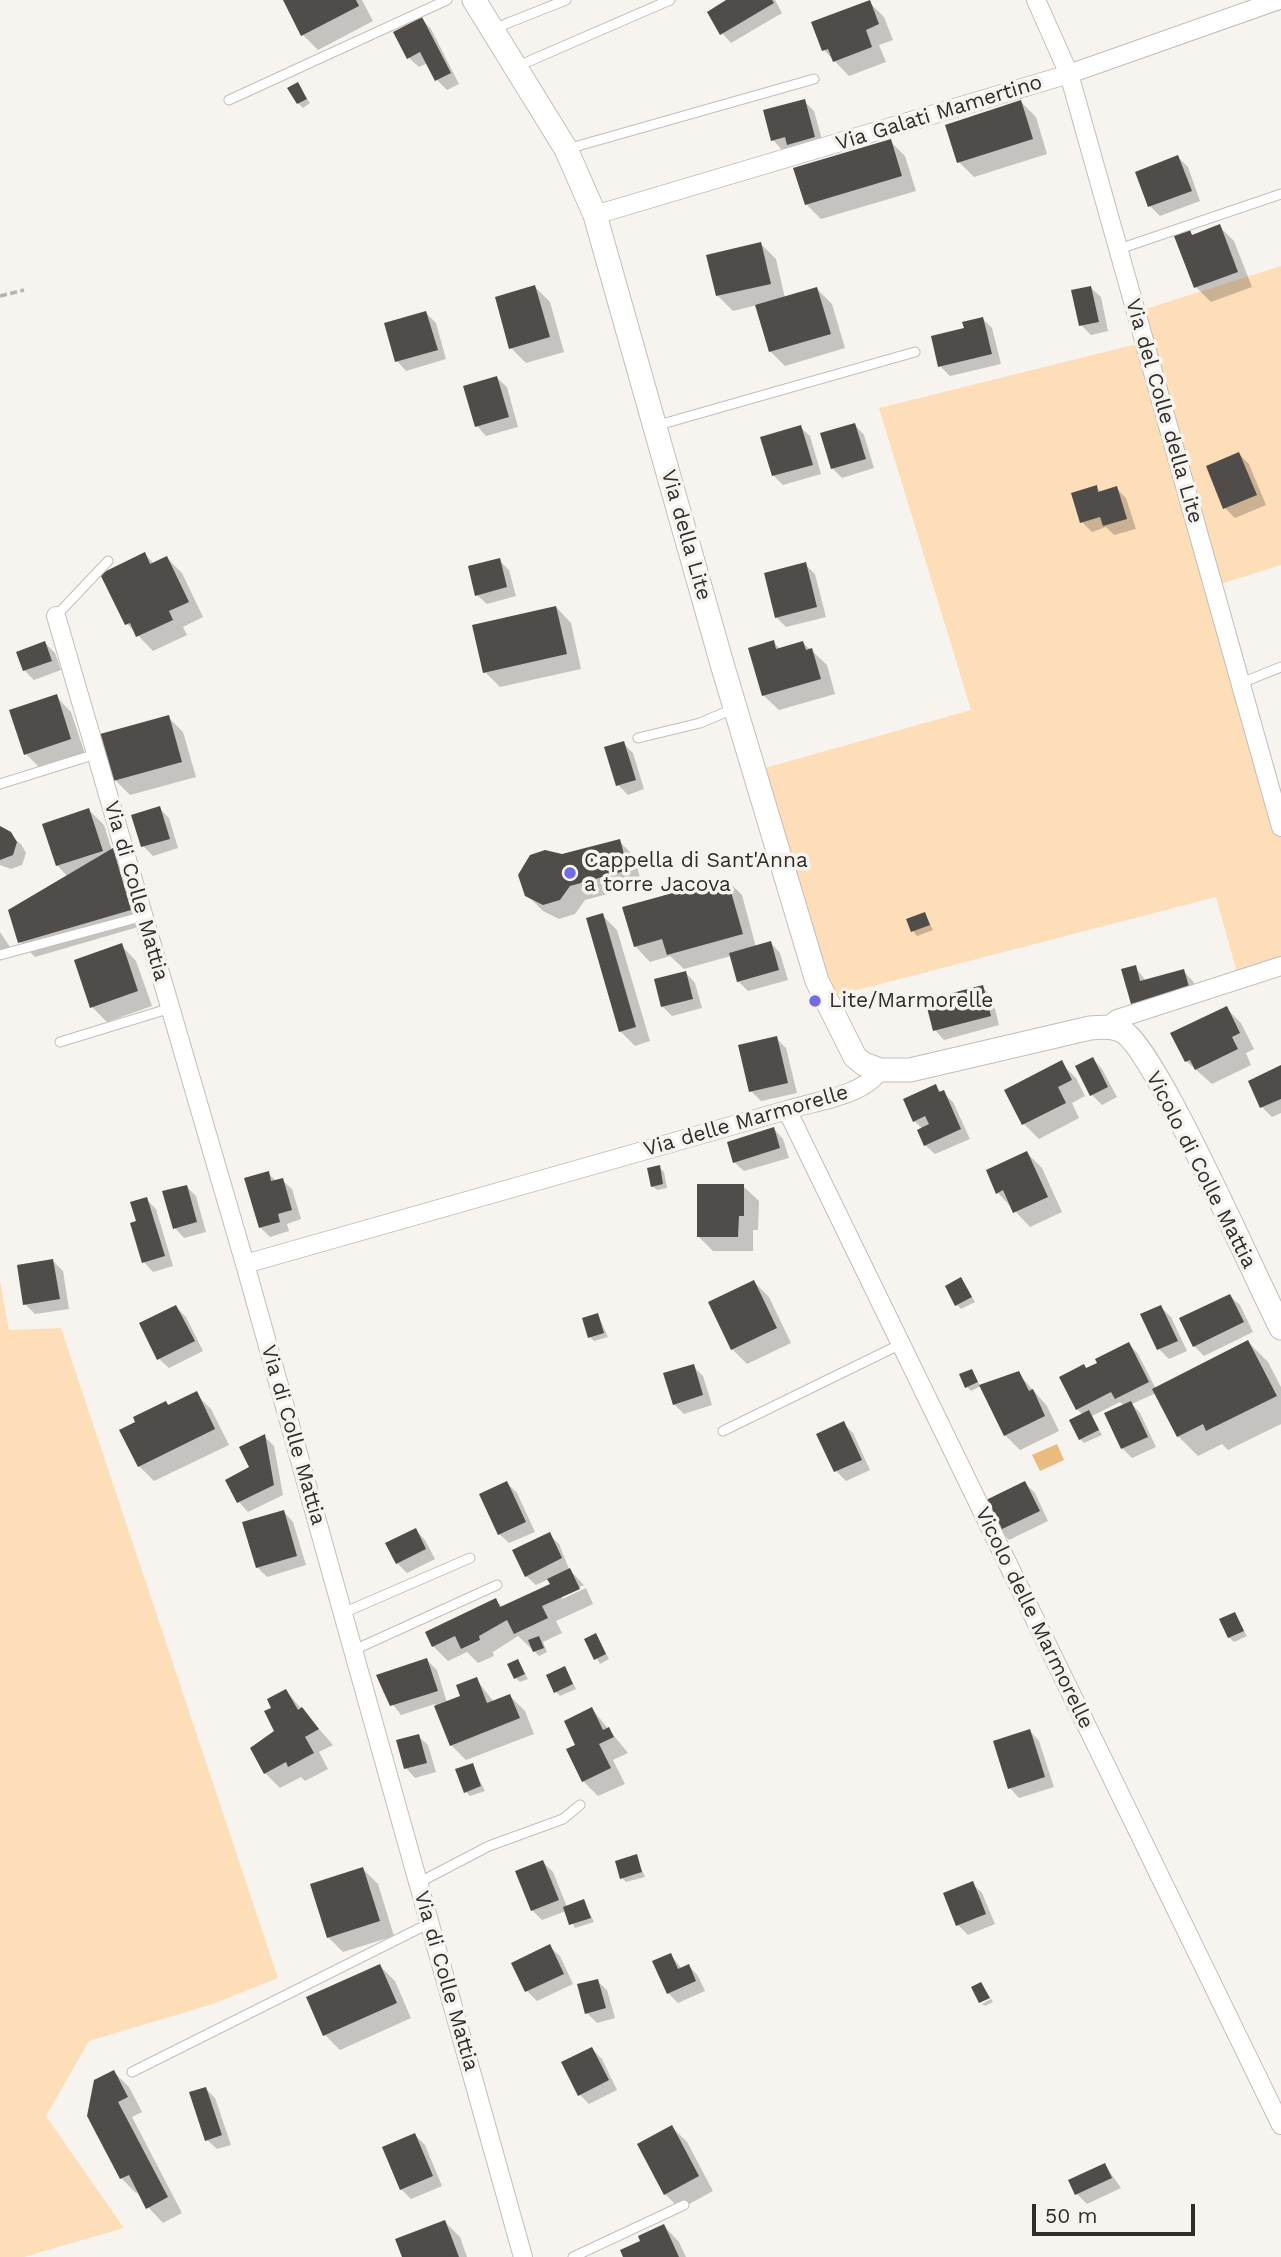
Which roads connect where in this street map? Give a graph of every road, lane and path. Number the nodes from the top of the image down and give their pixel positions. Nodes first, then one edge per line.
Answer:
1 (447, 0) edge
2 (474, 0) edge
3 (566, 0) edge
4 (670, 0) edge
5 (1036, 0) edge
6 (1279, 0) edge
7 (493, 29) junction
8 (516, 66) junction
9 (1069, 75) junction
10 (814, 79) dead end
11 (229, 100) dead end
12 (566, 149) junction
13 (1281, 194) edge
14 (595, 215) junction
15 (1119, 249) junction
16 (24, 290) dead end
17 (0, 296) edge
18 (915, 352) dead end
19 (655, 426) junction
20 (108, 561) dead end
21 (56, 616) joint
22 (1281, 667) edge
23 (1241, 682) junction
24 (736, 708) junction
25 (638, 738) dead end
26 (96, 754) junction
27 (0, 784) edge
28 (1281, 827) edge
29 (144, 916) junction
30 (0, 955) edge
31 (1281, 967) edge
32 (171, 1008) junction
33 (1107, 1027) junction
34 (60, 1042) dead end
35 (880, 1070) junction
36 (787, 1110) junction
37 (245, 1264) junction
38 (1281, 1328) edge
39 (901, 1344) junction
40 (723, 1431) dead end
41 (470, 1558) dead end
42 (497, 1585) dead end
43 (343, 1614) junction
44 (354, 1650) junction
45 (580, 1805) dead end
46 (418, 1882) junction
47 (430, 1923) junction
48 (132, 2072) dead end
49 (1281, 2125) edge
50 (684, 2205) dead end
51 (523, 2257) edge
52 (573, 2257) edge

1 - 11 lane
2 - 7 street, Via della Lite
3 - 7 lane
4 - 8 lane
5 - 9 street, Via del Colle della Lite
6 - 9 street, Via Galati Mamertino
7 - 8 street, Via della Lite
8 - 12 street, Via della Lite
9 - 14 street, Via Galati Mamertino
9 - 15 street, Via del Colle della Lite
10 - 12 lane
12 - 14 street, Via della Lite
13 - 15 lane
14 - 19 street, Via della Lite
15 - 23 street, Via del Colle della Lite
16 - 17 path
18 - 19 lane
19 - 24 street, Via della Lite
20 - 21 lane
21 - 26 street, Via di Colle Mattia
22 - 23 lane
23 - 28 street, Via del Colle della Lite
24 - 25 lane
24 - 35 street, Via della Lite
26 - 27 lane
26 - 29 street, Via di Colle Mattia
29 - 30 lane
29 - 32 street, Via di Colle Mattia
31 - 33 street
32 - 34 lane
32 - 37 street, Via di Colle Mattia
33 - 35 street
33 - 38 street, Vicolo di Colle Mattia
35 - 36 street, Via delle Marmorelle
36 - 37 street, Via delle Marmorelle
36 - 39 street, Vicolo delle Marmorelle
37 - 43 street, Via di Colle Mattia
39 - 40 lane
39 - 49 street, Vicolo delle Marmorelle
41 - 43 lane
42 - 44 lane
43 - 44 street, Via di Colle Mattia
44 - 46 street, Via di Colle Mattia
45 - 46 lane
46 - 47 street, Via di Colle Mattia
47 - 48 lane
47 - 51 street, Via di Colle Mattia
50 - 52 lane

